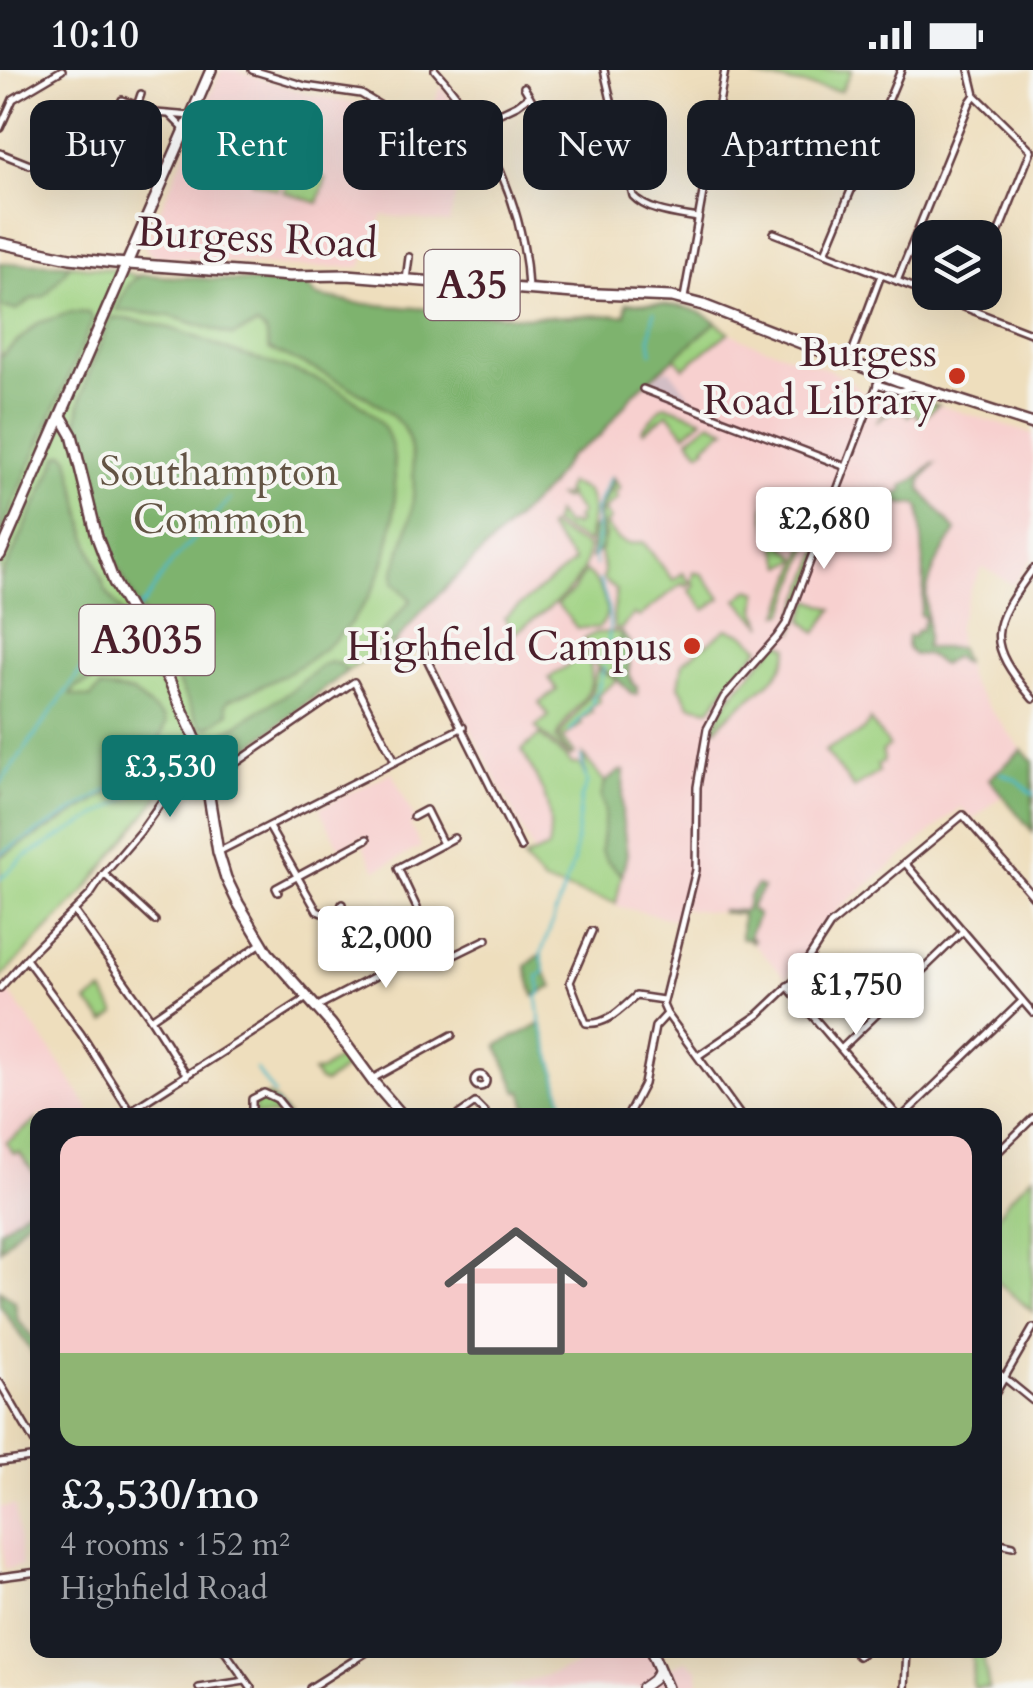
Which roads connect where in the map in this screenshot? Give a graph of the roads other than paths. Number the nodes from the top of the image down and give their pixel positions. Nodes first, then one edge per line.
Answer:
1 (62, 70) edge
2 (211, 70) edge
3 (252, 70) edge
4 (435, 70) edge
5 (604, 70) edge
6 (725, 70) edge
7 (900, 70) edge
8 (970, 70) edge
9 (524, 87) dead end
10 (142, 94) dead end
11 (976, 95) junction
12 (140, 100) edge
13 (198, 100) edge
14 (371, 100) edge
15 (458, 100) edge
16 (719, 100) edge
17 (162, 112) edge
18 (503, 112) edge
19 (170, 114) junction
20 (182, 115) edge
21 (182, 127) edge
22 (0, 128) edge
23 (182, 137) edge
24 (1032, 152) edge
25 (0, 153) edge
26 (30, 164) dead end
27 (503, 177) edge
28 (703, 190) edge
29 (698, 218) junction
30 (1002, 225) edge
31 (774, 232) dead end
32 (0, 243) edge
33 (825, 253) junction
34 (409, 257) dead end
35 (103, 262) junction
36 (126, 264) junction
37 (881, 275) junction
38 (406, 280) junction
39 (896, 281) junction
40 (912, 287) edge
41 (528, 290) junction
42 (114, 292) junction
43 (684, 298) junction
44 (972, 310) edge
45 (1033, 334) edge
46 (854, 350) dead end
47 (880, 379) junction
48 (643, 389) dead end
49 (60, 416) junction
50 (1033, 424) edge
51 (846, 467) junction
52 (0, 554) edge
53 (1033, 569) edge
54 (422, 649) dead end
55 (1033, 699) edge
56 (463, 727) junction
57 (201, 760) junction
58 (395, 761) junction
59 (207, 784) junction
60 (413, 817) dead end
61 (268, 827) junction
62 (366, 838) dead end
63 (454, 838) dead end
64 (443, 844) junction
65 (521, 848) dead end
66 (218, 852) junction
67 (904, 862) junction
68 (104, 874) junction
69 (297, 876) junction
70 (278, 892) dead end
71 (1033, 896) edge
72 (341, 910) dead end
73 (74, 912) junction
74 (155, 921) dead end
75 (592, 931) dead end
76 (963, 931) junction
77 (487, 938) dead end
78 (261, 944) junction
79 (435, 945) junction
80 (26, 958) junction
81 (787, 986) junction
82 (0, 988) edge
83 (307, 998) junction
84 (664, 1000) junction
85 (1022, 1001) junction
86 (316, 1007) junction
87 (1033, 1013) edge
88 (667, 1014) junction
89 (152, 1018) junction
90 (452, 1035) dead end
91 (842, 1048) junction
92 (698, 1056) junction
93 (187, 1076) junction
94 (372, 1079) junction
95 (124, 1108) edge
96 (135, 1108) edge
97 (252, 1108) edge
98 (284, 1108) edge
99 (396, 1108) edge
100 (632, 1108) edge
101 (735, 1108) edge
102 (895, 1108) edge
103 (908, 1108) edge
104 (1033, 1118) edge
105 (1002, 1148) edge
106 (1033, 1328) edge
107 (1004, 1378) junction
108 (1002, 1382) edge
109 (0, 1383) edge
110 (1033, 1400) edge
111 (30, 1434) edge
112 (30, 1459) edge
113 (0, 1462) edge
114 (1002, 1544) edge
115 (1013, 1546) dead end
116 (30, 1573) edge
117 (0, 1577) edge
118 (230, 1658) edge
119 (357, 1658) edge
120 (654, 1658) edge
121 (906, 1658) edge
122 (659, 1671) junction
123 (245, 1680) junction
124 (199, 1688) edge
125 (250, 1688) edge
126 (310, 1688) edge
127 (642, 1688) edge
128 (667, 1688) edge
129 (904, 1688) edge

1 - 22 street
2 - 13 main road
3 - 14 street
4 - 15 street
5 - 29 street
6 - 16 street
7 - 33 street
8 - 11 street
9 - 18 street
10 - 12 street
11 - 24 street
11 - 39 street
17 - 19 street
19 - 20 street
19 - 21 street
23 - 36 main road
24 - 30 street
25 - 26 street
27 - 41 street
28 - 29 street
29 - 43 street
31 - 33 street
32 - 35 main road, Burgess Road / A35
33 - 37 street
34 - 38 street
35 - 36 main road, Burgess Road / A35
35 - 42 main road
36 - 38 main road, Burgess Road / A35
36 - 42 main road
37 - 39 street
37 - 46 street
38 - 41 main road, Burgess Road / A35
39 - 40 street
41 - 43 main road, Burgess Road / A35
42 - 49 main road
43 - 47 main road, Burgess Road / A35
44 - 45 street
47 - 50 main road, Burgess Road / A35
47 - 51 street
48 - 51 street
49 - 52 main road
49 - 57 main road, A3035
51 - 84 street
53 - 55 street
54 - 56 street
56 - 58 street
56 - 65 street
57 - 59 main road, A3035
57 - 68 street
58 - 59 street
58 - 61 street
59 - 66 main road, A3035
60 - 64 street
61 - 66 street
61 - 69 street
62 - 69 street
63 - 64 street
64 - 79 street
66 - 78 main road, A3035
67 - 71 street
67 - 76 street
67 - 81 street
68 - 73 street
68 - 74 street
69 - 70 street
69 - 72 street
73 - 80 street
73 - 89 street
75 - 84 street
76 - 85 street
76 - 91 street
77 - 79 street
78 - 83 main road, A3035
78 - 89 street
79 - 86 street
80 - 82 street
80 - 95 street
81 - 91 street
81 - 92 street
83 - 86 main road, A3035
83 - 93 street
84 - 88 street
85 - 87 street
85 - 103 street
86 - 94 main road, A3035
88 - 92 street
88 - 100 street
89 - 93 street
90 - 94 street
91 - 102 street
92 - 101 street
93 - 96 street
94 - 99 main road, A3035
97 - 98 street
104 - 105 street
106 - 107 street
107 - 108 street
107 - 110 street
109 - 111 street
112 - 113 street
114 - 115 street
116 - 117 street
118 - 123 street
119 - 126 street
120 - 122 main road
121 - 129 street
122 - 127 street
122 - 128 main road
123 - 124 street
123 - 125 street

